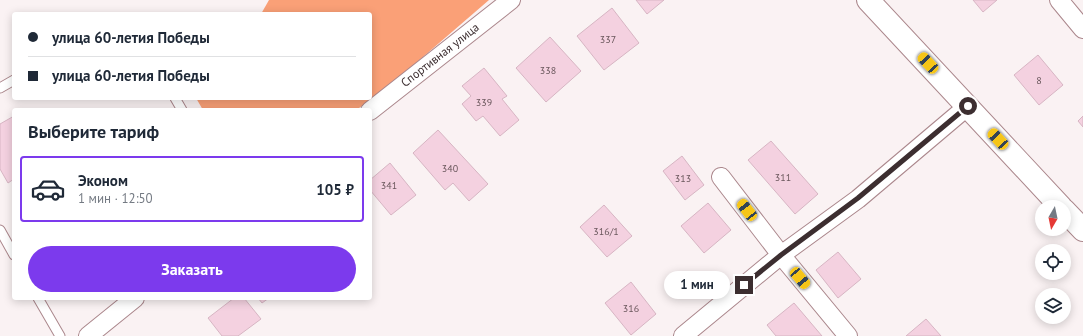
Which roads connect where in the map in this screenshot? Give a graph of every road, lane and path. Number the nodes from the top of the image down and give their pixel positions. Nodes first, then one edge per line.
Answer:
1 (511, 0) edge
2 (868, 0) edge
3 (1059, 0) edge
4 (1083, 29) edge
5 (12, 81) edge
6 (0, 88) edge
7 (968, 106) junction
8 (372, 109) edge
9 (721, 177) dead end
10 (1055, 200) edge
11 (1071, 217) edge
12 (0, 230) edge
13 (1083, 230) edge
14 (12, 251) edge
15 (781, 255) junction
16 (39, 300) edge
17 (133, 300) edge
18 (60, 336) edge
19 (88, 336) edge
20 (683, 336) edge
21 (848, 336) edge

1 - 8 street, Спортивная улица
2 - 7 street
3 - 4 street
5 - 6 lane
7 - 10 street
7 - 15 street
9 - 15 street
11 - 13 street
12 - 14 lane
15 - 20 street
15 - 21 street
16 - 18 lane
17 - 19 street

